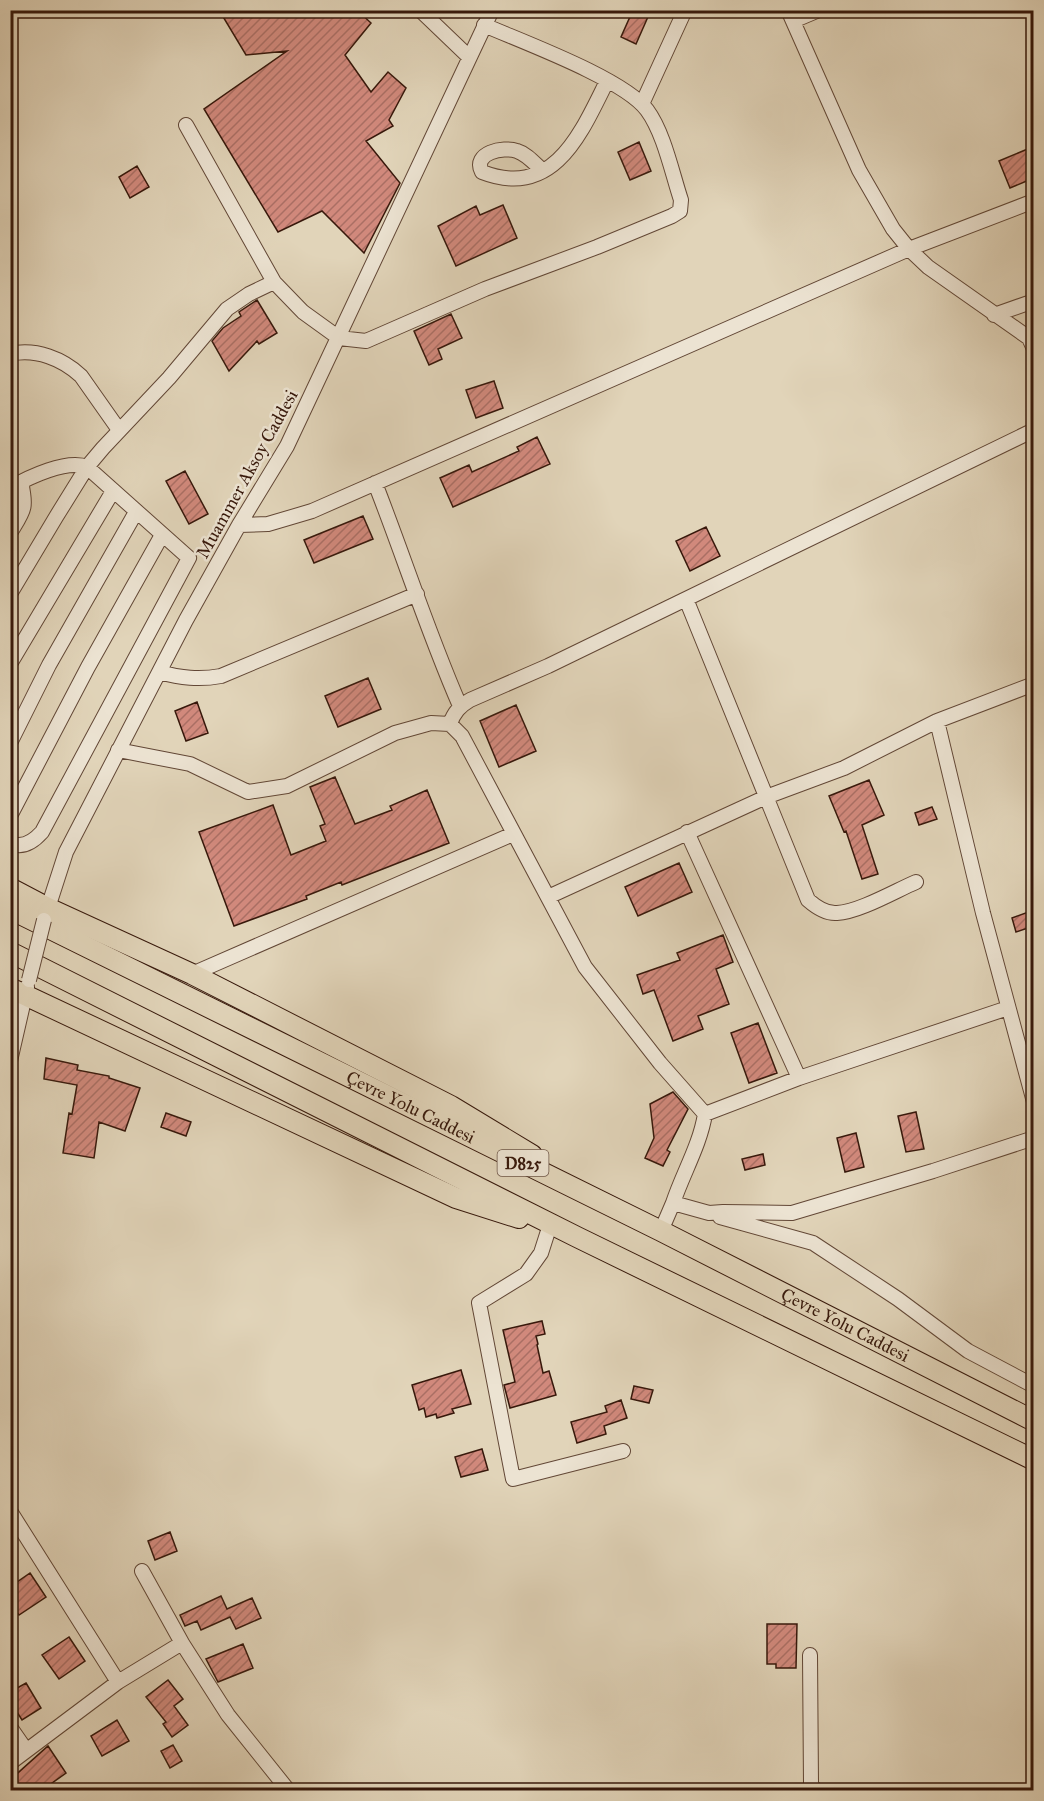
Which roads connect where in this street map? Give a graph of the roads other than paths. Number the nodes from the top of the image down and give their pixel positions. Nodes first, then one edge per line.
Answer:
1 (420, 10) edge
2 (492, 10) edge
3 (685, 10) edge
4 (819, 10) edge
5 (790, 16) edge
6 (484, 25) junction
7 (469, 57) junction
8 (607, 81) junction
9 (642, 104) junction
10 (186, 125) dead end
11 (543, 171) dead end
12 (1034, 201) edge
13 (909, 249) junction
14 (274, 282) junction
15 (1034, 301) edge
16 (994, 315) junction
17 (339, 338) junction
18 (1034, 349) edge
19 (10, 354) edge
20 (119, 430) junction
21 (1034, 430) edge
22 (87, 467) junction
23 (375, 483) junction
24 (16, 485) edge
25 (112, 490) junction
26 (136, 512) junction
27 (239, 525) junction
28 (10, 533) edge
29 (162, 535) junction
30 (10, 594) edge
31 (417, 594) junction
32 (686, 599) junction
33 (10, 664) edge
34 (159, 672) junction
35 (1034, 684) edge
36 (460, 706) junction
37 (937, 722) junction
38 (450, 724) junction
39 (10, 742) edge
40 (118, 750) junction
41 (766, 797) junction
42 (10, 816) edge
43 (687, 832) junction
44 (513, 834) junction
45 (10, 843) edge
46 (916, 882) dead end
47 (10, 888) edge
48 (548, 897) junction
49 (10, 909) edge
50 (46, 914) junction
51 (10, 952) edge
52 (192, 974) junction
53 (21, 987) edge
54 (1008, 1008) junction
55 (12, 1045) edge
56 (10, 1061) edge
57 (799, 1078) junction
58 (1034, 1102) edge
59 (705, 1114) junction
60 (1034, 1138) edge
61 (673, 1203) junction
62 (710, 1214) junction
63 (549, 1227) junction
64 (661, 1231) junction
65 (577, 1237) junction
66 (1034, 1386) edge
67 (1034, 1420) edge
68 (623, 1451) dead end
69 (1034, 1460) edge
70 (10, 1511) edge
71 (142, 1571) dead end
72 (182, 1643) junction
73 (810, 1655) dead end
74 (118, 1682) junction
75 (10, 1727) edge
76 (26, 1750) junction
77 (10, 1763) edge
78 (288, 1791) edge
79 (814, 1791) edge

1 - 7 street
2 - 6 street, Muammer Aksoy Caddesi
3 - 9 street
4 - 5 street
5 - 13 street
6 - 7 street, Muammer Aksoy Caddesi
6 - 8 street
7 - 17 street, Muammer Aksoy Caddesi
8 - 9 street
8 - 11 street
9 - 17 street
10 - 14 street
12 - 13 street
13 - 16 street
13 - 23 street
14 - 17 street
14 - 20 street
15 - 16 street
16 - 18 street
17 - 27 street, Muammer Aksoy Caddesi
19 - 20 street
20 - 22 street
21 - 32 street
22 - 24 street
22 - 25 street
22 - 30 street
23 - 27 street
23 - 31 street
24 - 28 street
25 - 26 street
25 - 33 street
26 - 29 street
26 - 39 street
27 - 34 street, Muammer Aksoy Caddesi
29 - 42 street
29 - 45 street
31 - 34 street
31 - 36 street
32 - 36 street
32 - 41 street
34 - 40 street, Muammer Aksoy Caddesi
35 - 37 street
36 - 38 street
37 - 41 street
37 - 54 street
38 - 40 street
38 - 44 street
40 - 50 street, Muammer Aksoy Caddesi
41 - 43 street
41 - 46 street
43 - 48 street
43 - 57 street
44 - 48 street
44 - 52 street
47 - 50 highway
48 - 59 street
49 - 64 highway, Çevre Yolu Caddesi / D825
50 - 52 highway
50 - 53 street, Muammer Aksoy Caddesi, bridge
51 - 65 highway, Çevre Yolu Caddesi / D825
52 - 64 highway
53 - 55 street, Muammer Aksoy Caddesi
53 - 63 highway
54 - 57 street
54 - 58 street
55 - 56 street, Muammer Aksoy Caddesi
57 - 59 street
59 - 61 street
60 - 62 street
61 - 62 street
61 - 64 street
62 - 66 street
63 - 65 highway
63 - 68 street
64 - 67 highway, Çevre Yolu Caddesi / D825
65 - 69 highway, Çevre Yolu Caddesi / D825
70 - 74 street
71 - 72 street
72 - 74 street
72 - 78 street
73 - 79 street
74 - 76 street
75 - 76 street
76 - 77 street

